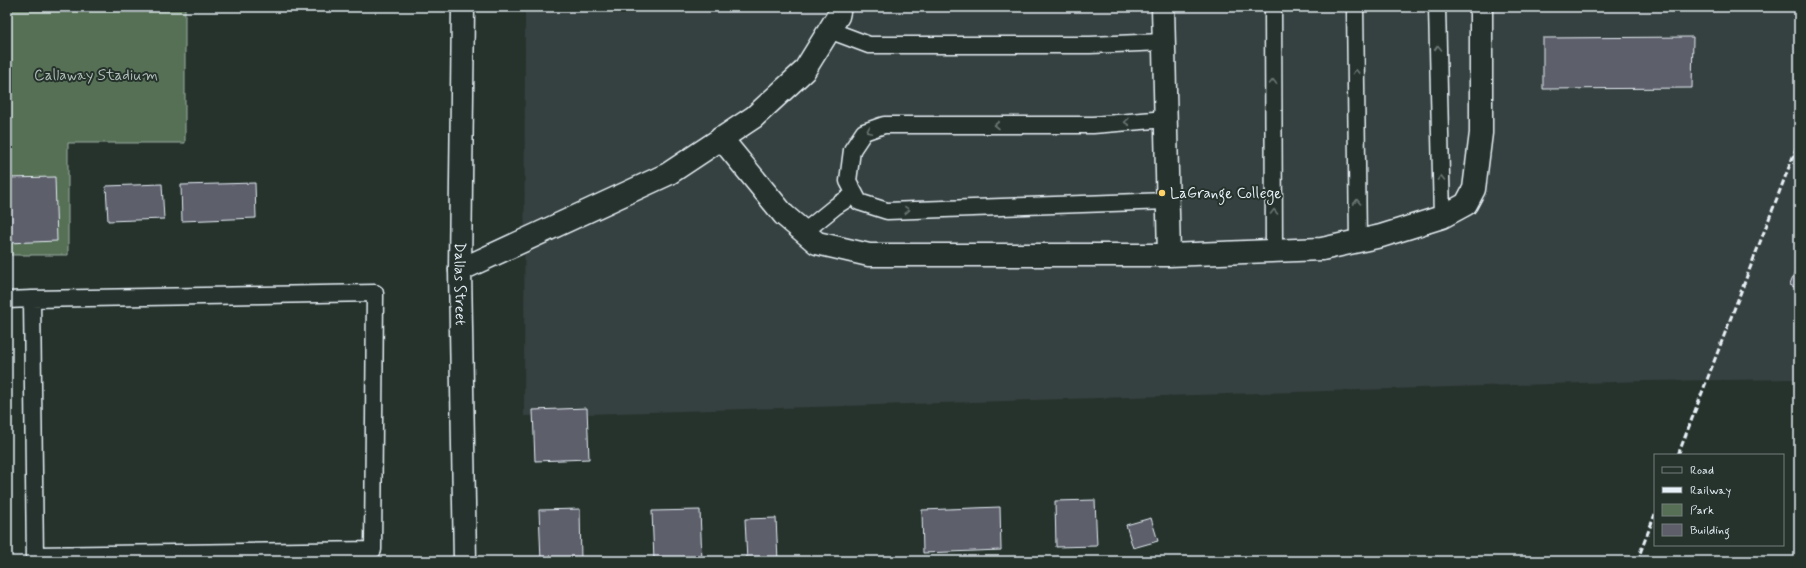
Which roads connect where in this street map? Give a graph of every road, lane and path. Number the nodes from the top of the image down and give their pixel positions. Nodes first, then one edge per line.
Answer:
1 (463, 7) edge
2 (840, 7) edge
3 (1163, 7) edge
4 (1273, 7) edge
5 (1355, 7) edge
6 (1436, 7) edge
7 (1481, 7) edge
8 (829, 30) junction
9 (1164, 42) junction
10 (1166, 119) junction
11 (721, 138) junction
12 (855, 194) junction
13 (1168, 202) junction
14 (1442, 217) junction
15 (804, 232) junction
16 (1358, 241) junction
17 (1274, 251) junction
18 (1169, 255) junction
19 (460, 270) junction
20 (32, 299) junction
21 (7, 300) edge
22 (35, 558) edge
23 (465, 561) edge

1 - 19 street, Dallas Street
2 - 8 street
3 - 9 street
17 -> 4 lane
16 -> 5 lane
14 -> 6 lane
7 - 14 street
8 - 9 lane
8 - 11 street
9 - 10 street
10 -> 12 lane
10 - 13 street
11 - 15 street
11 - 19 street
12 -> 13 lane
12 - 15 lane
13 - 18 street
14 - 16 street
15 - 18 street
16 - 17 street
17 - 18 street
19 - 23 street, Dallas Street
20 - 21 lane
20 - 22 lane
20 - 22 lane

